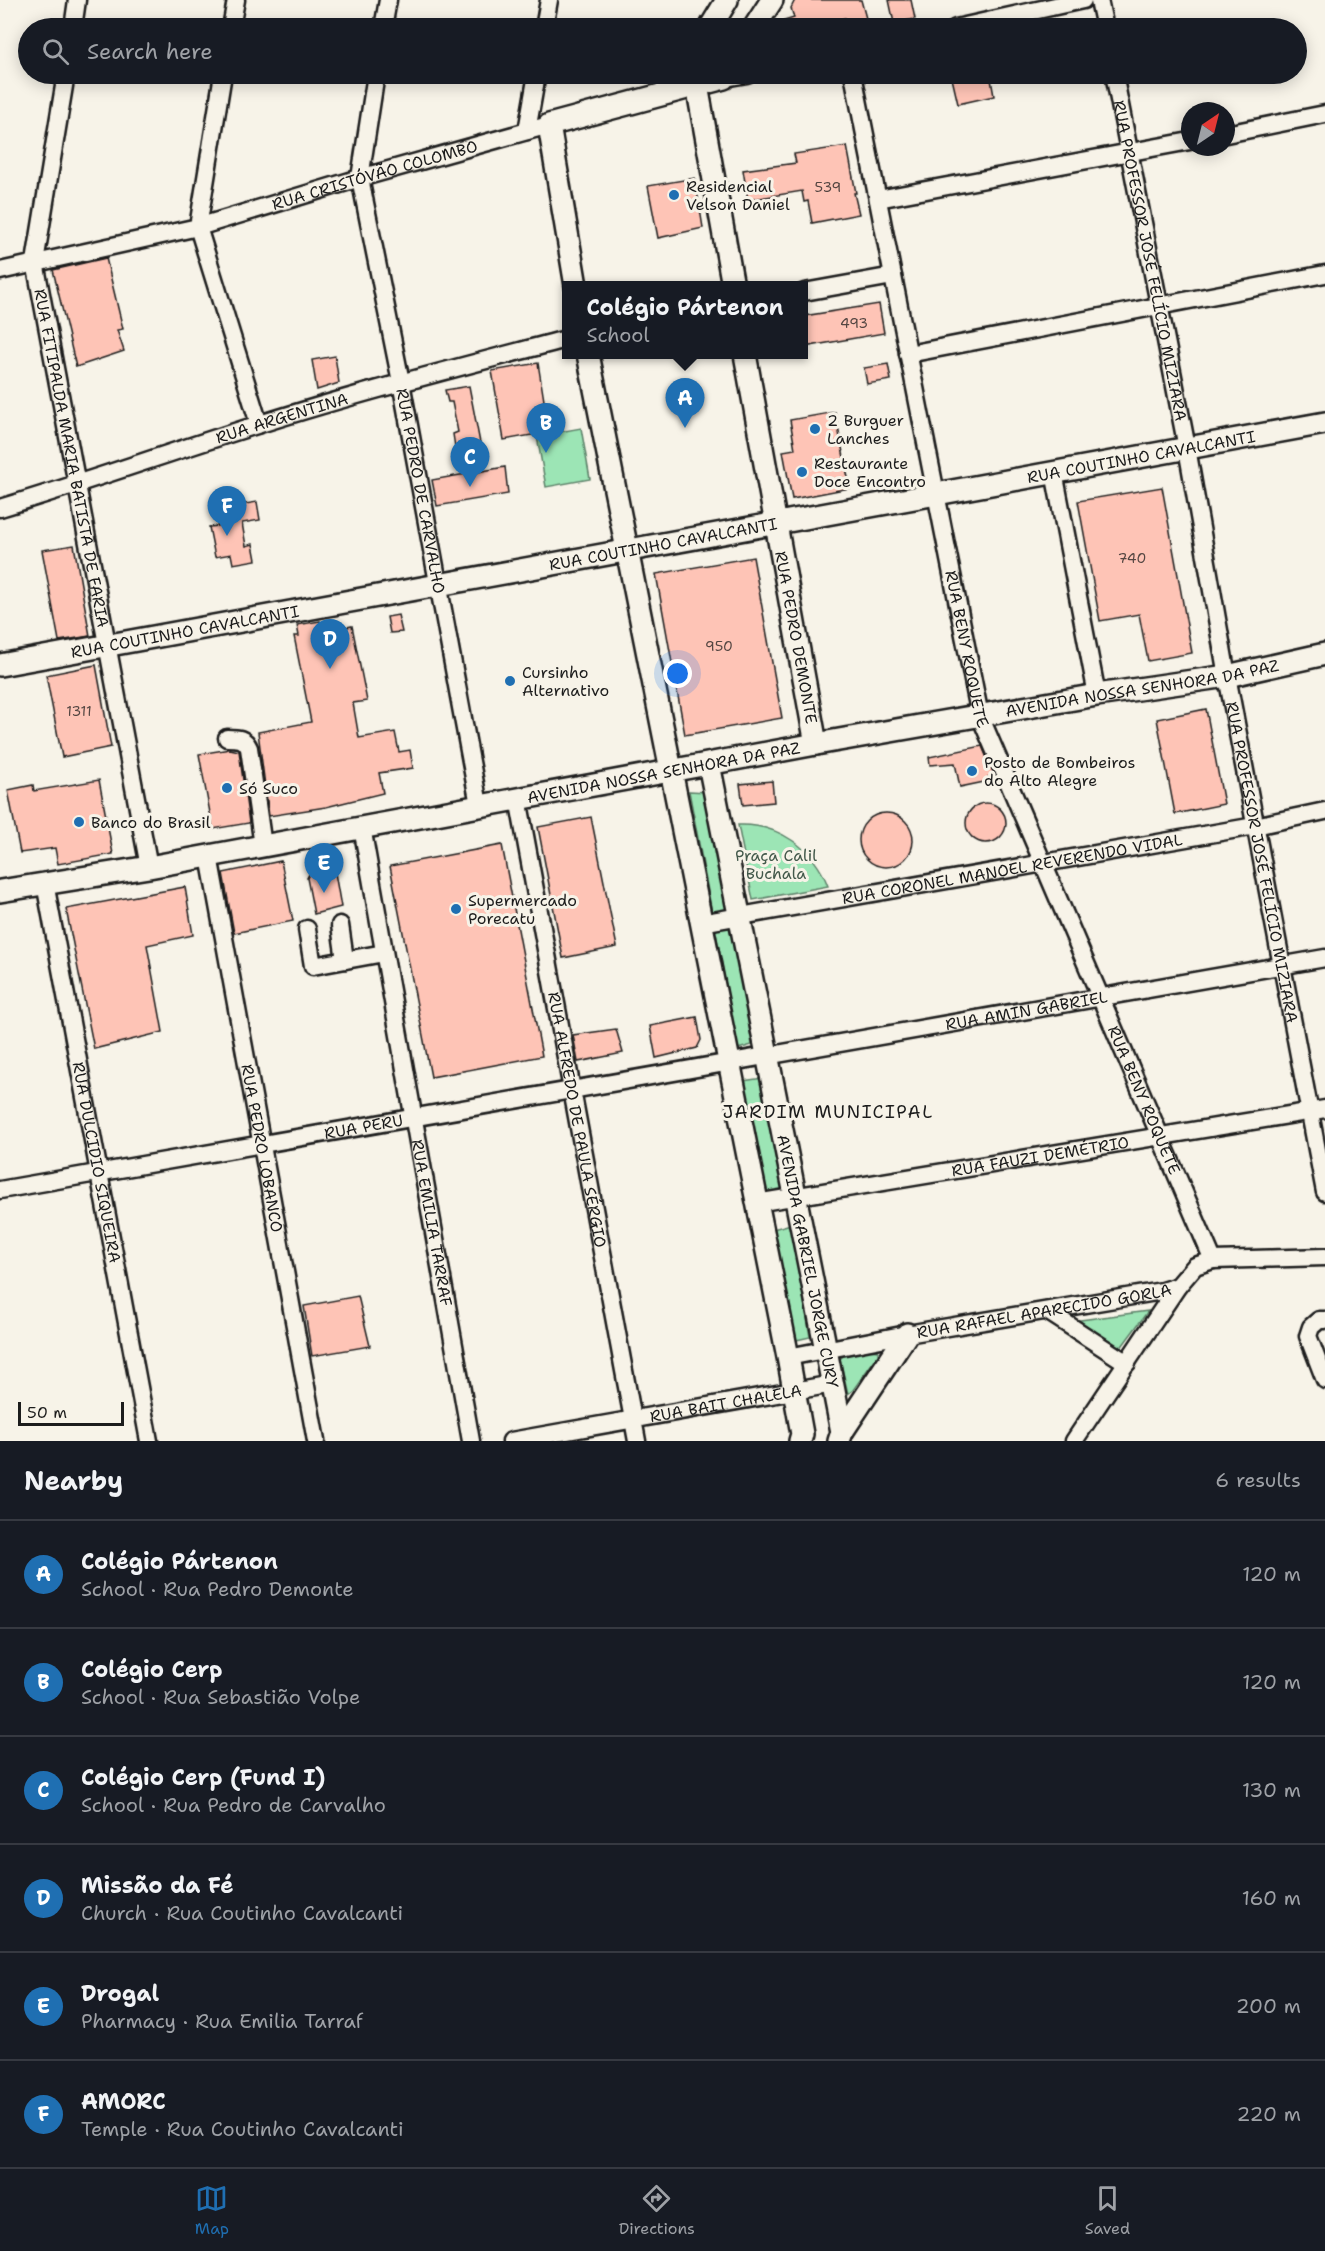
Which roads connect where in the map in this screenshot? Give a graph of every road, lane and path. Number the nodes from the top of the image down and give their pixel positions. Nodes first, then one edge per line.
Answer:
1 (77, 0) edge
2 (236, 0) edge
3 (388, 0) edge
4 (549, 0) edge
5 (727, 0) edge
6 (772, 0) edge
7 (1083, 0) edge
8 (1099, 0) edge
9 (74, 18) edge
10 (233, 18) edge
11 (385, 18) edge
12 (546, 18) edge
13 (716, 18) edge
14 (760, 18) edge
15 (1001, 18) edge
16 (1103, 18) edge
17 (64, 84) edge
18 (221, 84) edge
19 (374, 84) edge
20 (535, 84) edge
21 (682, 84) edge
22 (685, 84) edge
23 (855, 84) edge
24 (1116, 84) edge
25 (1325, 114) edge
26 (549, 125) junction
27 (527, 131) junction
28 (1235, 132) edge
29 (1181, 143) edge
30 (1131, 153) junction
31 (360, 178) junction
32 (878, 199) junction
33 (198, 227) junction
34 (35, 262) junction
35 (4, 266) edge
36 (1325, 274) edge
37 (893, 276) junction
38 (575, 281) edge
39 (732, 281) edge
40 (808, 290) edge
41 (1160, 305) junction
42 (562, 340) edge
43 (908, 354) junction
44 (589, 359) edge
45 (746, 359) edge
46 (401, 382) junction
47 (1325, 423) edge
48 (259, 424) junction
49 (1187, 448) junction
50 (1054, 472) junction
51 (77, 485) junction
52 (936, 494) junction
53 (0, 508) edge
54 (776, 523) junction
55 (627, 550) junction
56 (438, 584) junction
57 (107, 646) junction
58 (1325, 654) edge
59 (0, 665) edge
60 (1227, 676) junction
61 (1097, 695) junction
62 (980, 716) junction
63 (227, 738) dead end
64 (816, 744) junction
65 (709, 764) junction
66 (670, 771) junction
67 (518, 798) junction
68 (479, 805) junction
69 (1325, 811) edge
70 (1255, 826) junction
71 (362, 827) junction
72 (263, 846) junction
73 (209, 855) junction
74 (1042, 861) junction
75 (148, 867) junction
76 (45, 883) junction
77 (0, 891) edge
78 (740, 916) junction
79 (701, 923) junction
80 (340, 925) dead end
81 (307, 928) dead end
82 (384, 953) junction
83 (1325, 958) edge
84 (345, 960) junction
85 (1282, 966) junction
86 (1101, 997) junction
87 (766, 1055) junction
88 (728, 1062) junction
89 (572, 1090) junction
90 (1317, 1110) edge
91 (414, 1118) junction
92 (1160, 1135) junction
93 (262, 1145) junction
94 (99, 1172) junction
95 (0, 1190) edge
96 (1325, 1192) edge
97 (796, 1197) junction
98 (756, 1203) junction
99 (1325, 1257) edge
100 (1214, 1260) junction
101 (1178, 1287) junction
102 (1047, 1311) junction
103 (1325, 1320) edge
104 (907, 1334) junction
105 (826, 1350) junction
106 (788, 1357) junction
107 (1127, 1363) junction
108 (1325, 1380) edge
109 (833, 1384) junction
110 (794, 1390) junction
111 (632, 1419) junction
112 (840, 1437) edge
113 (149, 1441) edge
114 (316, 1441) edge
115 (471, 1441) edge
116 (511, 1441) edge
117 (636, 1441) edge
118 (800, 1441) edge
119 (1074, 1441) edge

1 - 9 street
2 - 10 street
3 - 11 street
4 - 12 street
5 - 13 main road
6 - 14 main road
7 - 15 street
8 - 16 street
17 - 34 street
18 - 33 street
19 - 31 street
20 - 27 street
21 - 26 main road, RUA CRISTÓVÃO COLOMBO
22 - 39 main road
23 - 32 street, RUA BENY ROQUETE
24 - 30 street, RUA PROFESSOR JOSÉ FELÍCIO MIZIARA
25 - 28 street
26 - 27 street, RUA CRISTÓVÃO COLOMBO
26 - 38 main road
27 - 31 street, RUA CRISTÓVÃO COLOMBO
29 - 30 street
30 - 32 street
30 - 41 street, RUA PROFESSOR JOSÉ FELÍCIO MIZIARA
31 - 33 street, RUA CRISTÓVÃO COLOMBO
31 - 46 street, RUA PEDRO DE CARVALHO
32 - 37 street, RUA BENY ROQUETE
33 - 34 street, RUA CRISTÓVÃO COLOMBO
33 - 48 street
34 - 35 street, RUA CRISTÓVÃO COLOMBO
34 - 51 street, RUA FITIPALDA MARIA BATISTA DE FARIA
36 - 41 street
37 - 40 street
37 - 43 street, RUA BENY ROQUETE
41 - 43 street
41 - 49 street, RUA PROFESSOR JOSÉ FELÍCIO MIZIARA
42 - 46 street, RUA ARGENTINA
43 - 52 street, RUA BENY ROQUETE
44 - 55 main road
45 - 54 main road, RUA PEDRO DEMONTE
46 - 48 street, RUA ARGENTINA
46 - 56 street, RUA PEDRO DE CARVALHO
47 - 49 main road, RUA COUTINHO CAVALCANTI
48 - 51 street, RUA ARGENTINA
49 - 50 main road, RUA COUTINHO CAVALCANTI
49 - 60 street, RUA PROFESSOR JOSÉ FELÍCIO MIZIARA
50 - 52 main road, RUA COUTINHO CAVALCANTI
50 - 61 street
51 - 53 street, RUA ARGENTINA
51 - 57 street, RUA FITIPALDA MARIA BATISTA DE FARIA
52 - 54 main road, RUA COUTINHO CAVALCANTI
52 - 62 street, RUA BENY ROQUETE
54 - 55 main road, RUA COUTINHO CAVALCANTI
54 - 64 main road, RUA PEDRO DEMONTE
55 - 56 main road, RUA COUTINHO CAVALCANTI
55 - 66 main road
56 - 57 main road, RUA COUTINHO CAVALCANTI
56 - 68 street, RUA PEDRO DE CARVALHO
57 - 59 main road, RUA COUTINHO CAVALCANTI
57 - 75 street, RUA FITIPALDA MARIA BATISTA DE FARIA
58 - 60 main road, AVENIDA NOSSA SENHORA DA PAZ
60 - 61 main road, AVENIDA NOSSA SENHORA DA PAZ
60 - 70 street, RUA PROFESSOR JOSÉ FELÍCIO MIZIARA
61 - 62 main road, AVENIDA NOSSA SENHORA DA PAZ
62 - 64 main road, AVENIDA NOSSA SENHORA DA PAZ
62 - 74 street, RUA BENY ROQUETE
63 - 72 street
64 - 65 main road, AVENIDA NOSSA SENHORA DA PAZ
65 - 66 main road, AVENIDA NOSSA SENHORA DA PAZ
65 - 78 main road, AVENIDA GABRIEL JORGE CURY
66 - 67 main road, AVENIDA NOSSA SENHORA DA PAZ
66 - 79 main road
67 - 68 main road, AVENIDA NOSSA SENHORA DA PAZ
67 - 89 street, RUA ALFREDO DE PAULA SÉRGIO
68 - 71 main road, AVENIDA NOSSA SENHORA DA PAZ
69 - 70 street, RUA CORONEL MANOEL REVERENDO VIDAL
70 - 74 street, RUA CORONEL MANOEL REVERENDO VIDAL
70 - 85 street, RUA PROFESSOR JOSÉ FELÍCIO MIZIARA
71 - 72 main road, AVENIDA NOSSA SENHORA DA PAZ
71 - 82 street, RUA EMILIA TARRAF
72 - 73 main road, AVENIDA NOSSA SENHORA DA PAZ
73 - 75 main road, AVENIDA NOSSA SENHORA DA PAZ
73 - 93 street, RUA PEDRO LOBANCO
74 - 78 street, RUA CORONEL MANOEL REVERENDO VIDAL
74 - 86 street, RUA BENY ROQUETE
75 - 76 main road, AVENIDA NOSSA SENHORA DA PAZ
76 - 77 main road, AVENIDA NOSSA SENHORA DA PAZ
76 - 94 street, RUA DULCIDIO SIQUEIRA
78 - 79 street, RUA CORONEL MANOEL REVERENDO VIDAL
78 - 87 main road, AVENIDA GABRIEL JORGE CURY
79 - 88 main road
80 - 84 street
81 - 84 street
82 - 84 street
82 - 91 street, RUA EMILIA TARRAF
83 - 85 street, RUA AMIN GABRIEL
85 - 86 street, RUA AMIN GABRIEL
85 - 90 street, RUA PROFESSOR JOSÉ FELÍCIO MIZIARA
86 - 87 street, RUA AMIN GABRIEL
86 - 92 street, RUA BENY ROQUETE
87 - 88 street, RUA AMIN GABRIEL
87 - 97 main road, AVENIDA GABRIEL JORGE CURY
88 - 89 street, RUA PERU
88 - 98 main road
89 - 91 street, RUA PERU
89 - 111 street, RUA ALFREDO DE PAULA SÉRGIO
90 - 92 street, RUA FAUZI DEMÉTRIO
90 - 96 street, RUA PROFESSOR JOSÉ FELÍCIO MIZIARA
91 - 93 street, RUA PERU
91 - 115 street, RUA EMILIA TARRAF
92 - 97 street, RUA FAUZI DEMÉTRIO
92 - 100 street, RUA BENY ROQUETE
93 - 94 street, RUA PERU
93 - 114 street, RUA PEDRO LOBANCO
94 - 95 street, RUA PERU
94 - 113 street, RUA DULCIDIO SIQUEIRA
97 - 98 street, RUA FAUZI DEMÉTRIO
97 - 105 main road, AVENIDA GABRIEL JORGE CURY
98 - 106 main road
99 - 100 street, RUA RAFAEL APARECIDO GORLA
100 - 101 street, RUA RAFAEL APARECIDO GORLA
101 - 102 street, RUA RAFAEL APARECIDO GORLA
101 - 107 street
102 - 104 street, RUA RAFAEL APARECIDO GORLA
102 - 107 street
103 - 108 street
104 - 105 street, RUA RAFAEL APARECIDO GORLA
104 - 112 main road
105 - 106 street, RUA RAFAEL APARECIDO GORLA
105 - 109 main road, AVENIDA GABRIEL JORGE CURY
106 - 110 main road
107 - 119 street
109 - 110 street, RUA BAIT CHALELA
109 - 112 main road, AVENIDA GABRIEL JORGE CURY
110 - 111 street, RUA BAIT CHALELA
110 - 118 main road
111 - 116 street, RUA BAIT CHALELA
111 - 117 street, RUA ALFREDO DE PAULA SÉRGIO

